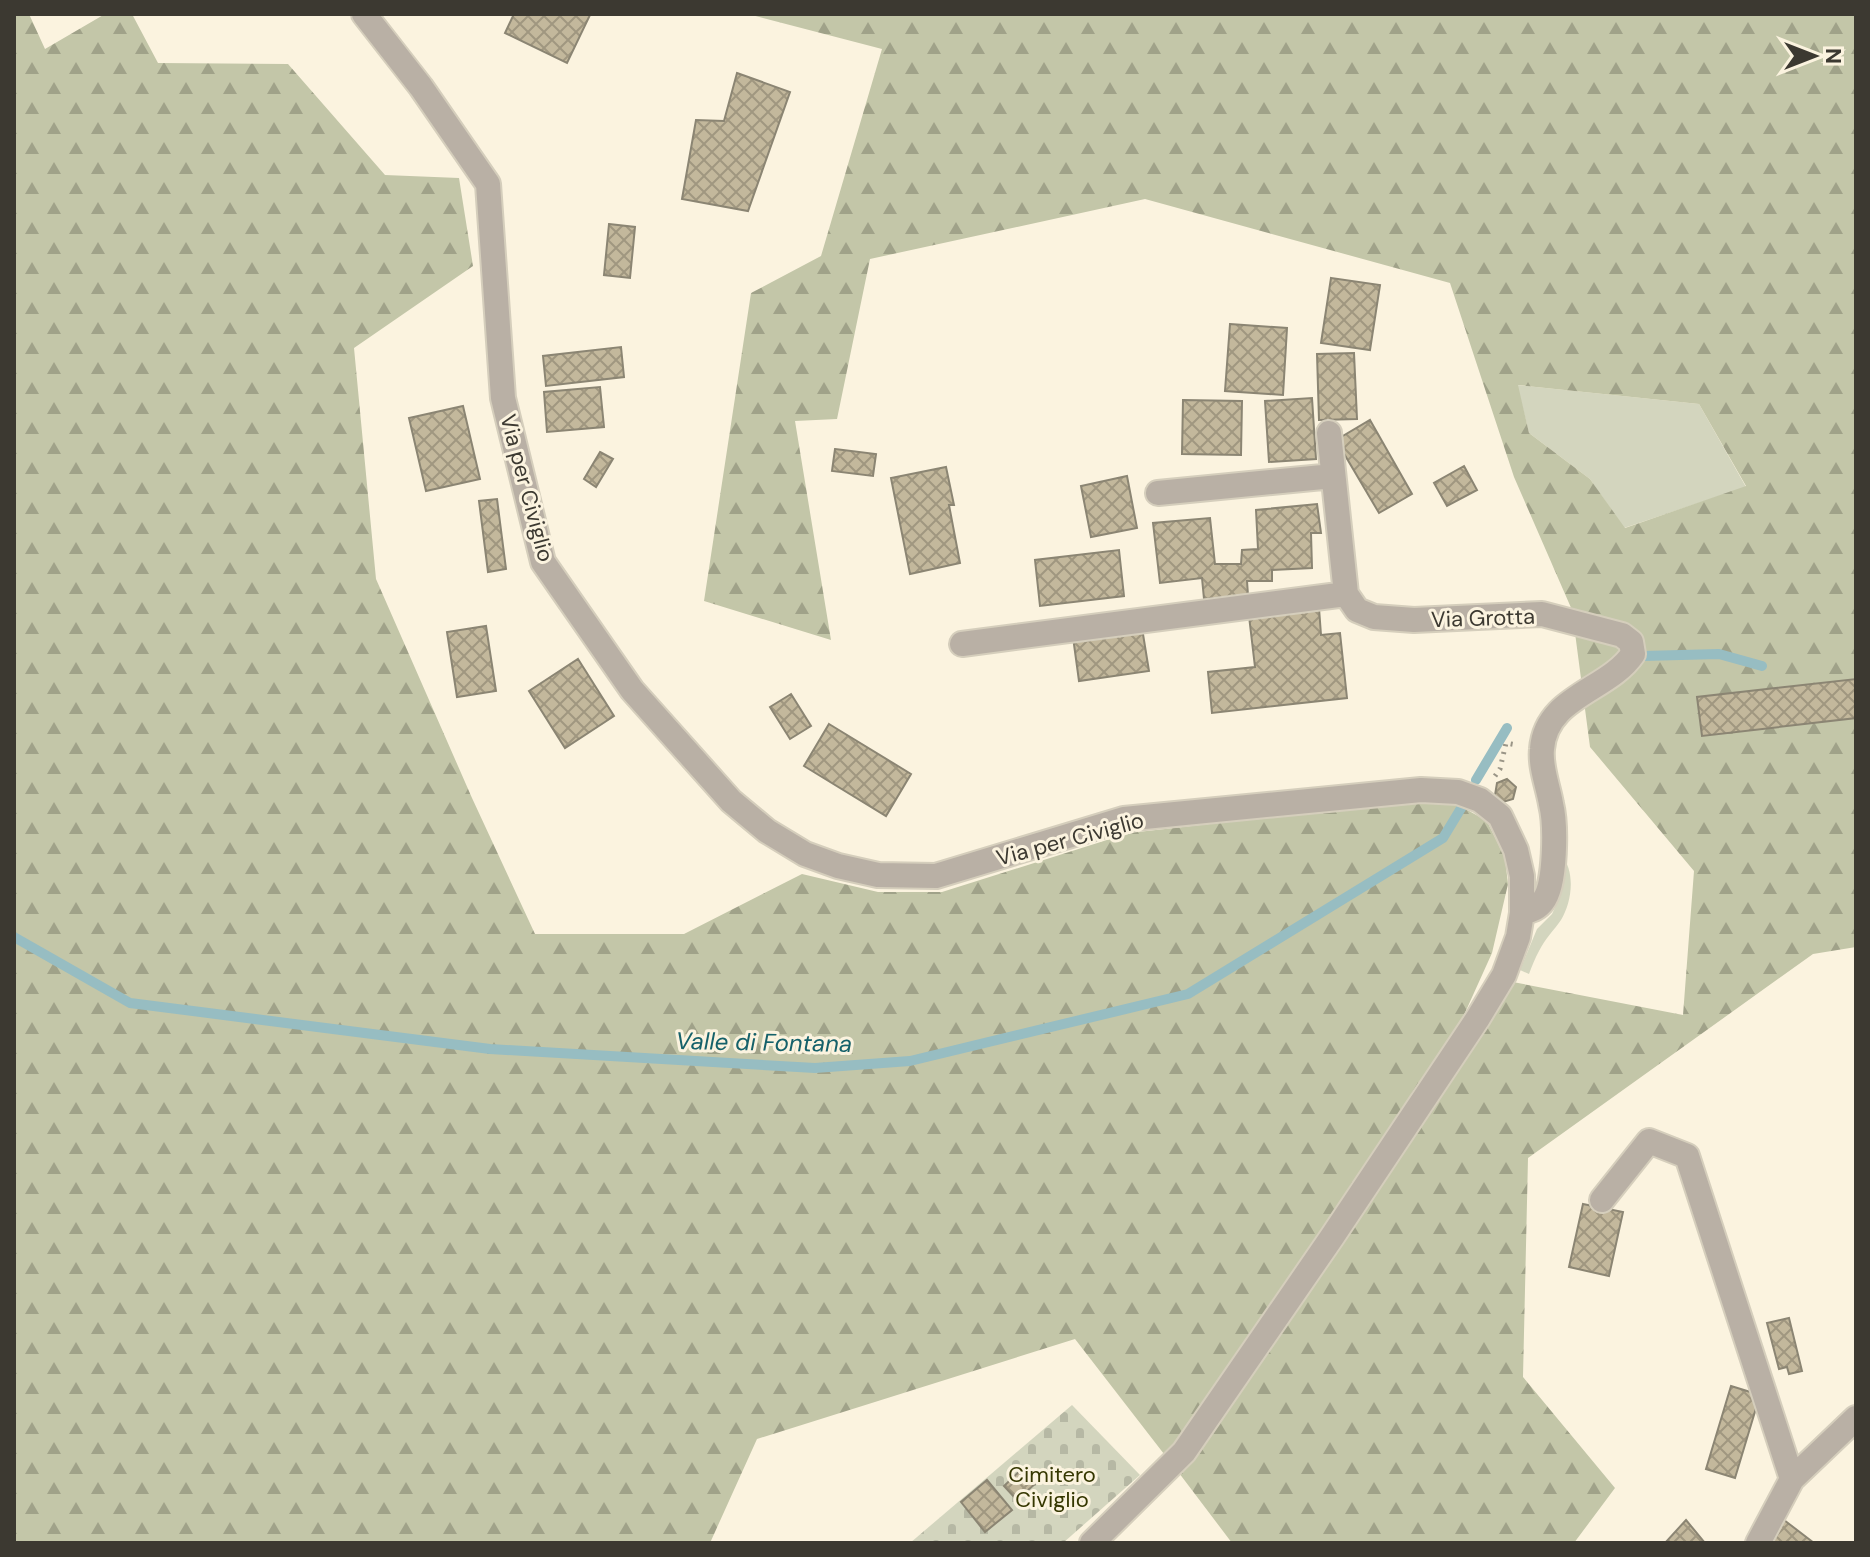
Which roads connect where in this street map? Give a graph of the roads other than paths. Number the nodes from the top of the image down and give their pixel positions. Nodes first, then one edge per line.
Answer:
1 (364, 14) edge
2 (1329, 433) dead end
3 (1333, 476) junction
4 (1158, 493) dead end
5 (1346, 594) junction
6 (962, 644) dead end
7 (1522, 913) junction
8 (1602, 1200) dead end
9 (1856, 1418) edge
10 (1792, 1479) junction
11 (1092, 1543) edge
12 (1758, 1543) edge

1 - 7 street, Via per Civiglio
2 - 3 street
3 - 4 street
3 - 5 street
5 - 6 street
5 - 7 street, Via Grotta
7 - 11 street
8 - 10 street
9 - 10 street
10 - 12 street

